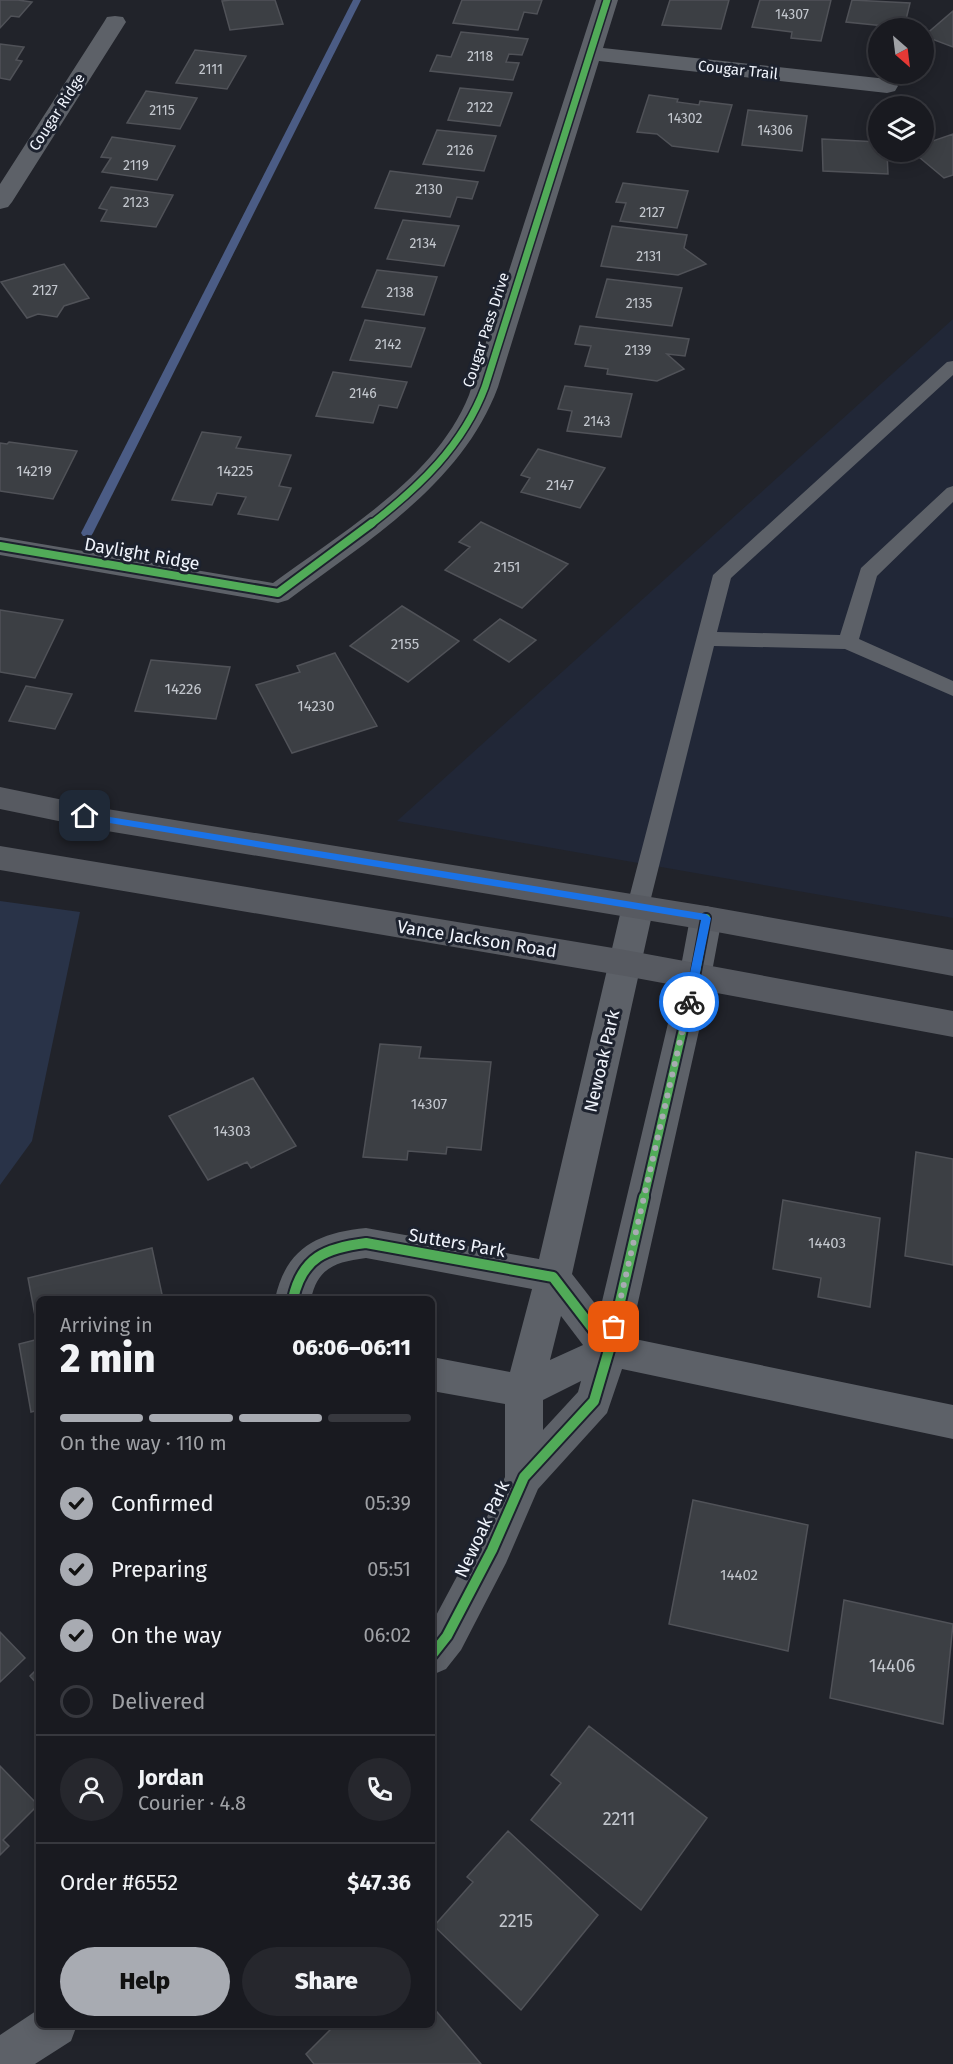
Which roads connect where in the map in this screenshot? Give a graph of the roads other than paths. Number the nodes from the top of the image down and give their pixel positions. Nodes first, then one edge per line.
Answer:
1 (607, 0) edge
2 (115, 22) dead end
3 (590, 53) junction
4 (887, 86) dead end
5 (0, 202) edge
6 (953, 366) edge
7 (953, 492) edge
8 (0, 546) edge
9 (278, 593) joint
10 (704, 639) junction
11 (849, 642) junction
12 (953, 689) edge
13 (0, 798) edge
14 (0, 858) edge
15 (638, 906) junction
16 (706, 918) junction
17 (625, 963) junction
18 (953, 963) edge
19 (695, 976) junction
20 (953, 1024) edge
21 (553, 1277) junction
22 (293, 1296) edge
23 (609, 1350) junction
24 (435, 1375) edge
25 (524, 1391) junction
26 (953, 1422) edge
27 (524, 1477) junction
28 (435, 1651) edge
29 (50, 2028) edge
30 (0, 2061) edge

1 - 3 street, Cougar Pass Drive
2 - 5 street, Cougar Ridge
3 - 4 street, Cougar Trail
3 - 9 street, Cougar Pass Drive
6 - 10 lane
7 - 11 lane
8 - 9 street, Daylight Ridge
10 - 11 lane
10 - 15 lane
11 - 12 lane
13 - 15 main road
14 - 17 main road, Vance Jackson Road
15 - 16 main road
15 - 17 street, Newoak Park
16 - 18 main road
16 - 19 street, Newoak Park
17 - 19 main road, Vance Jackson Road
17 - 21 street, Newoak Park
19 - 20 main road, Vance Jackson Road
19 - 23 street, Newoak Park
21 - 22 street, Sutters Park
21 - 23 street
21 - 25 street, Newoak Park
23 - 25 street
23 - 26 street
23 - 27 street, Newoak Park
24 - 25 street
25 - 27 street, Newoak Park
27 - 28 street, Newoak Park
29 - 30 street

